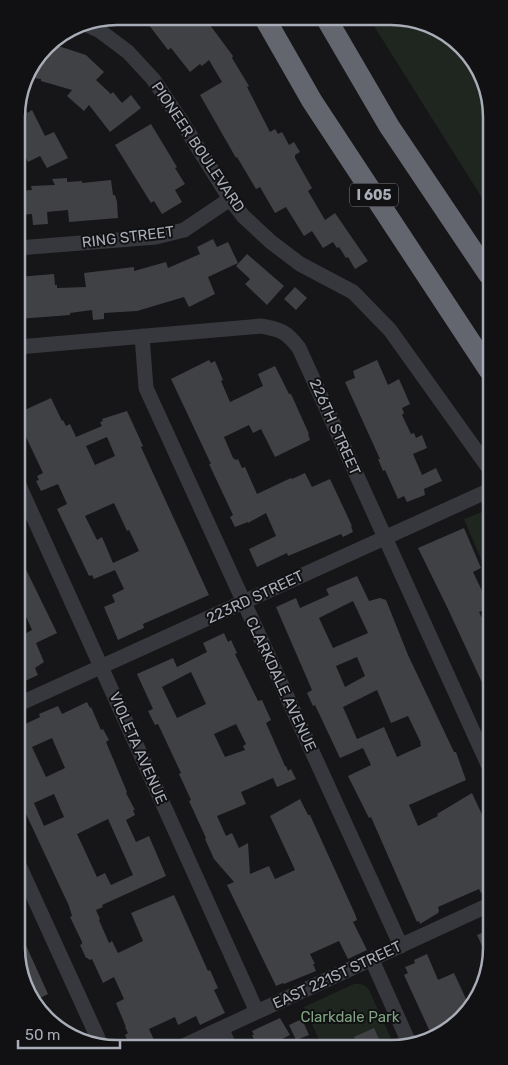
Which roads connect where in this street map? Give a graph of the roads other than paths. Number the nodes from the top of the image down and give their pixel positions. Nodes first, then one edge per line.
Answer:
1 (269, 25) edge
2 (330, 25) edge
3 (94, 28) edge
4 (230, 199) junction
5 (25, 247) edge
6 (483, 266) edge
7 (142, 336) junction
8 (25, 345) edge
9 (483, 361) edge
10 (483, 460) edge
11 (483, 493) edge
12 (25, 499) edge
13 (385, 537) junction
14 (244, 602) junction
15 (101, 667) junction
16 (25, 701) edge
17 (483, 753) edge
18 (25, 879) edge
19 (483, 908) edge
20 (401, 946) junction
21 (372, 960) junction
22 (258, 1012) junction
23 (222, 1029) junction
24 (98, 1038) edge
25 (407, 1038) edge
26 (197, 1040) edge
27 (227, 1040) edge

1 - 9 highway, I 605
2 - 6 highway
3 - 4 street, PIONEER BOULEVARD
4 - 5 street, RING STREET
4 - 10 street, PIONEER BOULEVARD
7 - 8 street, 226TH STREET
7 - 13 street, 226TH STREET
7 - 14 street, CLARKDALE AVENUE
11 - 13 street, 223RD STREET
12 - 15 street, VIOLETA AVENUE
13 - 14 street, 223RD STREET
13 - 17 street, 226TH STREET
14 - 15 street, 223RD STREET
14 - 20 street, CLARKDALE AVENUE
15 - 16 street, 223RD STREET
15 - 22 street, VIOLETA AVENUE
18 - 24 street
19 - 20 street, EAST 221ST STREET
20 - 21 street, EAST 221ST STREET
21 - 22 street, EAST 221ST STREET
21 - 25 street
22 - 23 street, EAST 221ST STREET
23 - 26 street, EAST 221ST STREET
23 - 27 street

